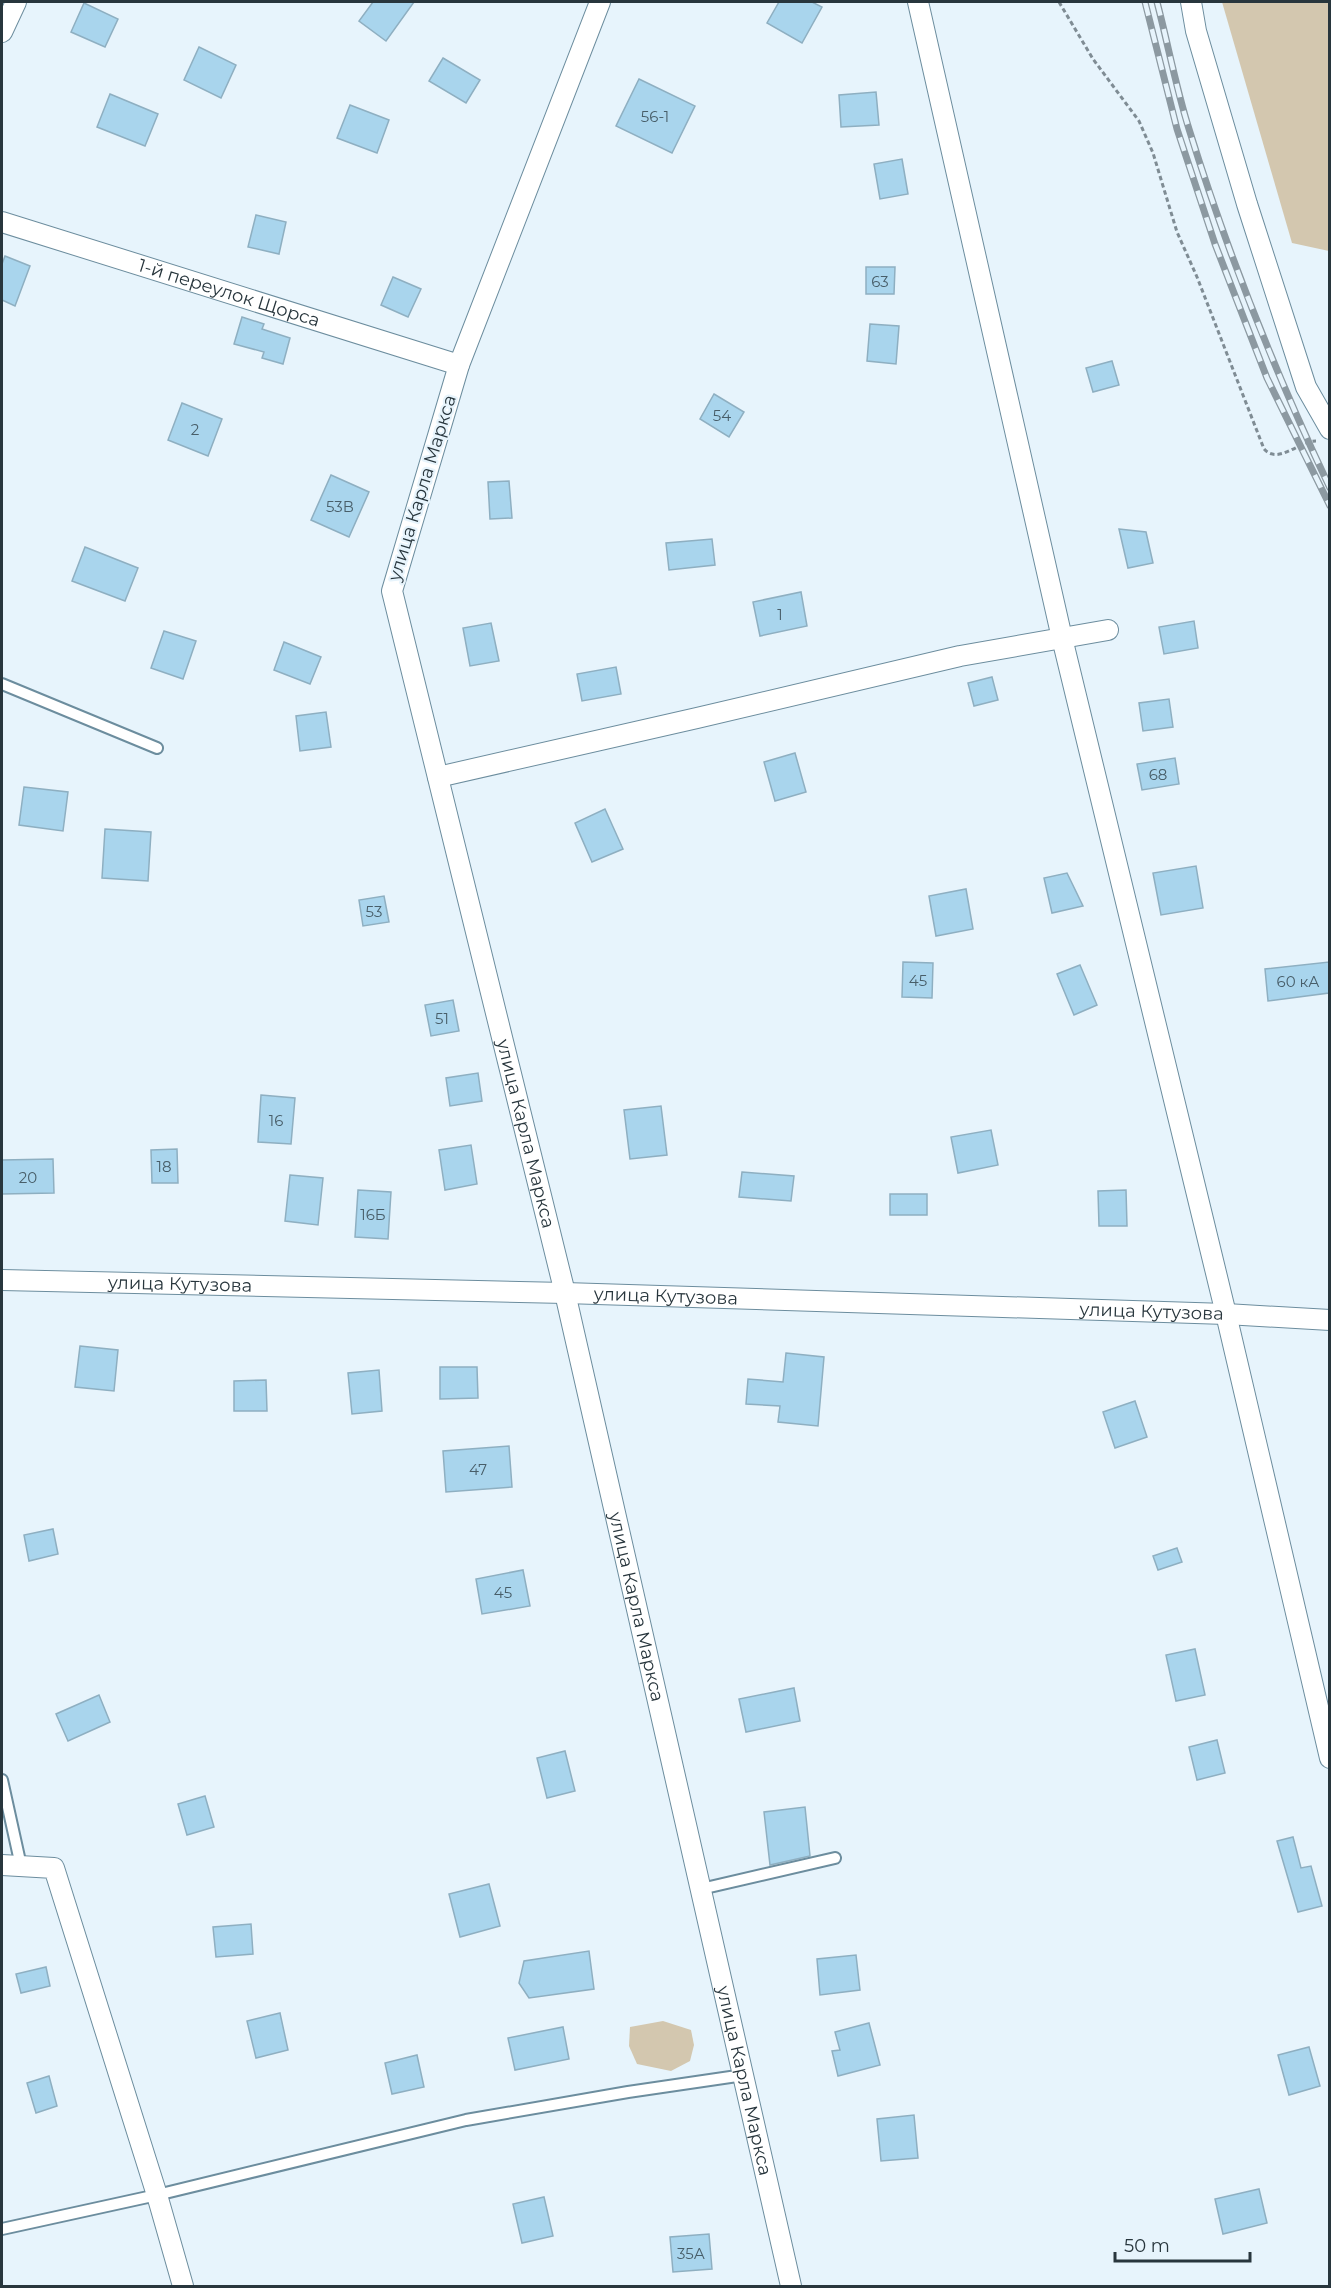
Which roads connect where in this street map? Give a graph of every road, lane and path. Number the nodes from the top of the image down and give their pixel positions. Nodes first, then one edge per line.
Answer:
1 (16, 2) edge
2 (600, 2) edge
3 (918, 2) edge
4 (1059, 2) edge
5 (1191, 2) edge
6 (2, 32) edge
7 (2, 222) edge
8 (459, 365) junction
9 (1327, 435) edge
10 (1108, 630) dead end
11 (1062, 638) junction
12 (2, 684) edge
13 (157, 748) dead end
14 (438, 777) junction
15 (2, 1280) edge
16 (565, 1293) junction
17 (1226, 1314) junction
18 (1329, 1320) edge
19 (1329, 1758) edge
20 (2, 1780) edge
21 (835, 1858) dead end
22 (2, 1865) edge
23 (21, 1866) junction
24 (701, 1889) junction
25 (744, 2075) junction
26 (157, 2195) junction
27 (2, 2229) edge
28 (183, 2286) edge
29 (791, 2286) edge

1 - 6 street
2 - 8 street, улица Карла Маркса
3 - 11 street
4 - 9 path
5 - 9 street
7 - 8 street, 1-й переулок Щорса
8 - 14 street, улица Карла Маркса
10 - 11 street
11 - 14 street
11 - 17 street
12 - 13 lane
14 - 16 street, улица Карла Маркса
15 - 16 street, улица Кутузова
16 - 17 street, улица Кутузова
16 - 24 street, улица Карла Маркса
17 - 18 street, улица Кутузова
17 - 19 street
20 - 23 lane
21 - 24 lane
22 - 23 street
23 - 26 street
24 - 25 street, улица Карла Маркса
25 - 26 lane
25 - 29 street, улица Карла Маркса
26 - 27 lane
26 - 28 street

